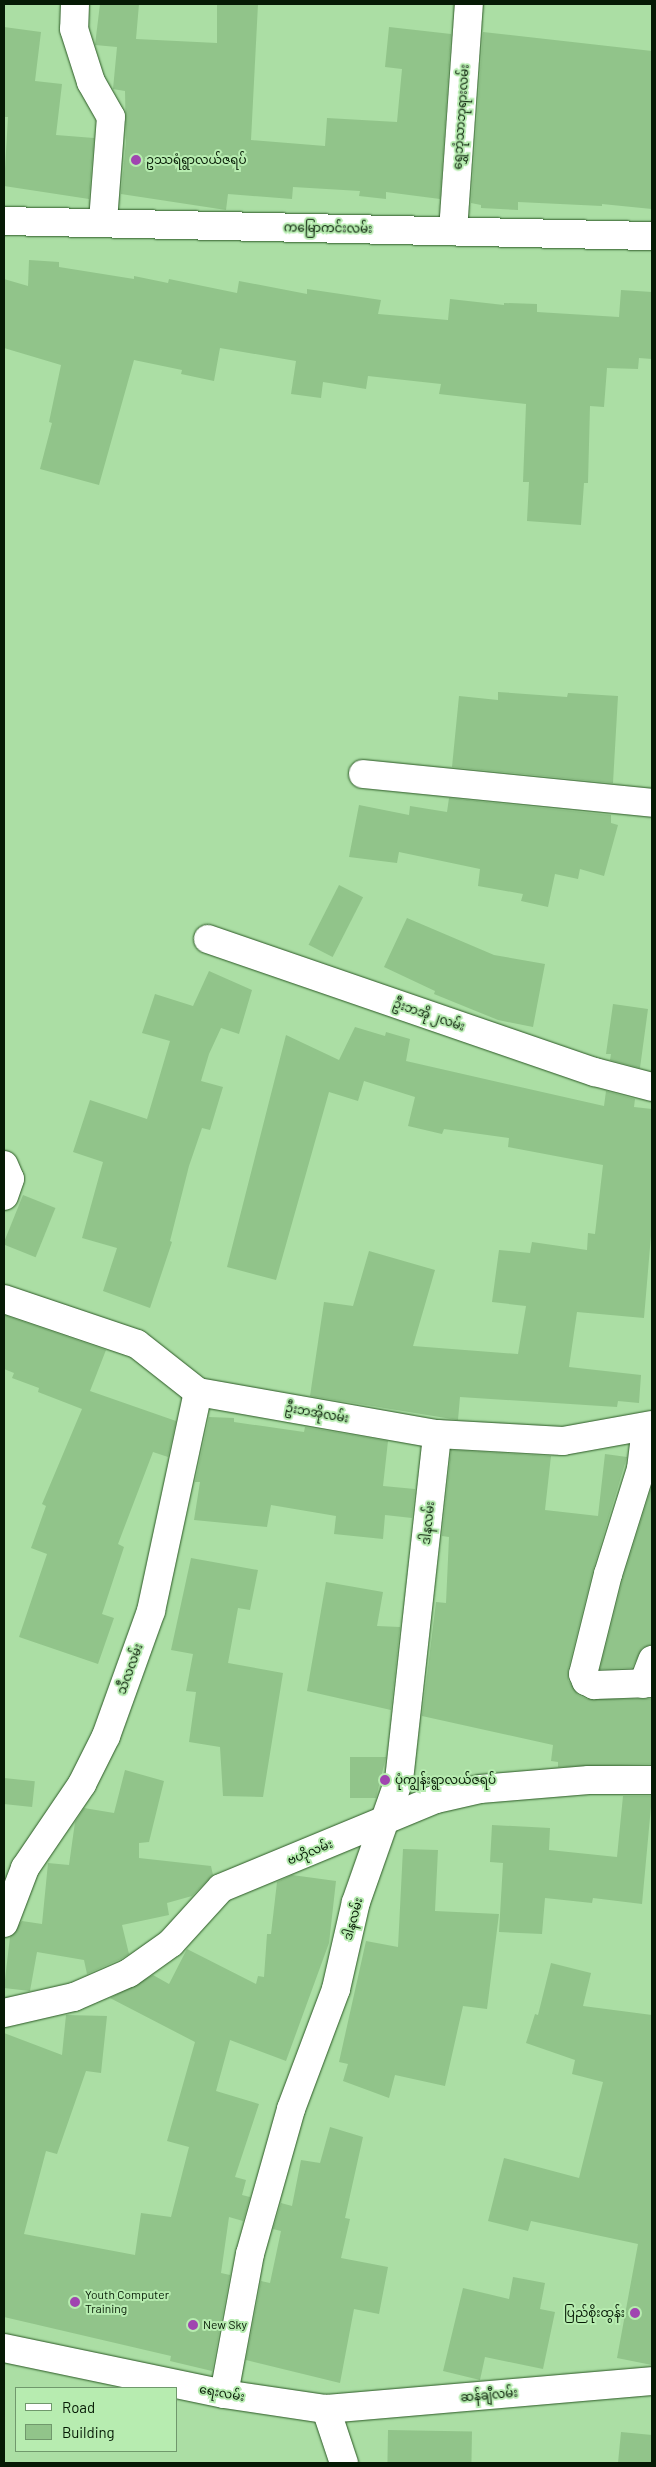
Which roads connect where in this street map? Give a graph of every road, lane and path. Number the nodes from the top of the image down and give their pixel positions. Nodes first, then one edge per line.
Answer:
1 (75, 4) edge
2 (469, 4) edge
3 (4, 221) edge
4 (103, 222) junction
5 (453, 231) junction
6 (652, 236) edge
7 (363, 774) dead end
8 (652, 803) edge
9 (208, 939) dead end
10 (652, 1087) edge
11 (4, 1166) edge
12 (4, 1196) edge
13 (4, 1299) edge
14 (198, 1392) junction
15 (649, 1426) edge
16 (437, 1434) junction
17 (649, 1676) edge
18 (652, 1780) edge
19 (385, 1821) junction
20 (4, 1924) edge
21 (4, 2013) edge
22 (4, 2348) edge
23 (652, 2381) edge
24 (224, 2394) junction
25 (326, 2409) junction
26 (344, 2463) edge

1 - 4 street
2 - 5 street, ရွှေဘုံသာဘုရားလမ်း
3 - 4 street, ကမြောကင်းလမ်း
4 - 5 street, ကမြောကင်းလမ်း
5 - 6 street, ကမြောကင်းလမ်း
7 - 8 street
9 - 10 street, ဦးဘအို ၂လမ်း
11 - 12 street
13 - 14 street, ဦးဘအိုလမ်း
14 - 16 street, ဦးဘအိုလမ်း
14 - 20 street, သီလလမ်း
15 - 16 street, ဦးဘအိုလမ်း
15 - 17 street
16 - 19 street, ဒါနလမ်း
18 - 19 street, ဗဟိုလမ်း
19 - 21 street, ဗဟိုလမ်း
19 - 24 street, ဒါနလမ်း
22 - 24 street, ရေးလမ်း
23 - 25 street, ဆန်ချီလမ်း
24 - 25 street, ရေးလမ်း
25 - 26 street

